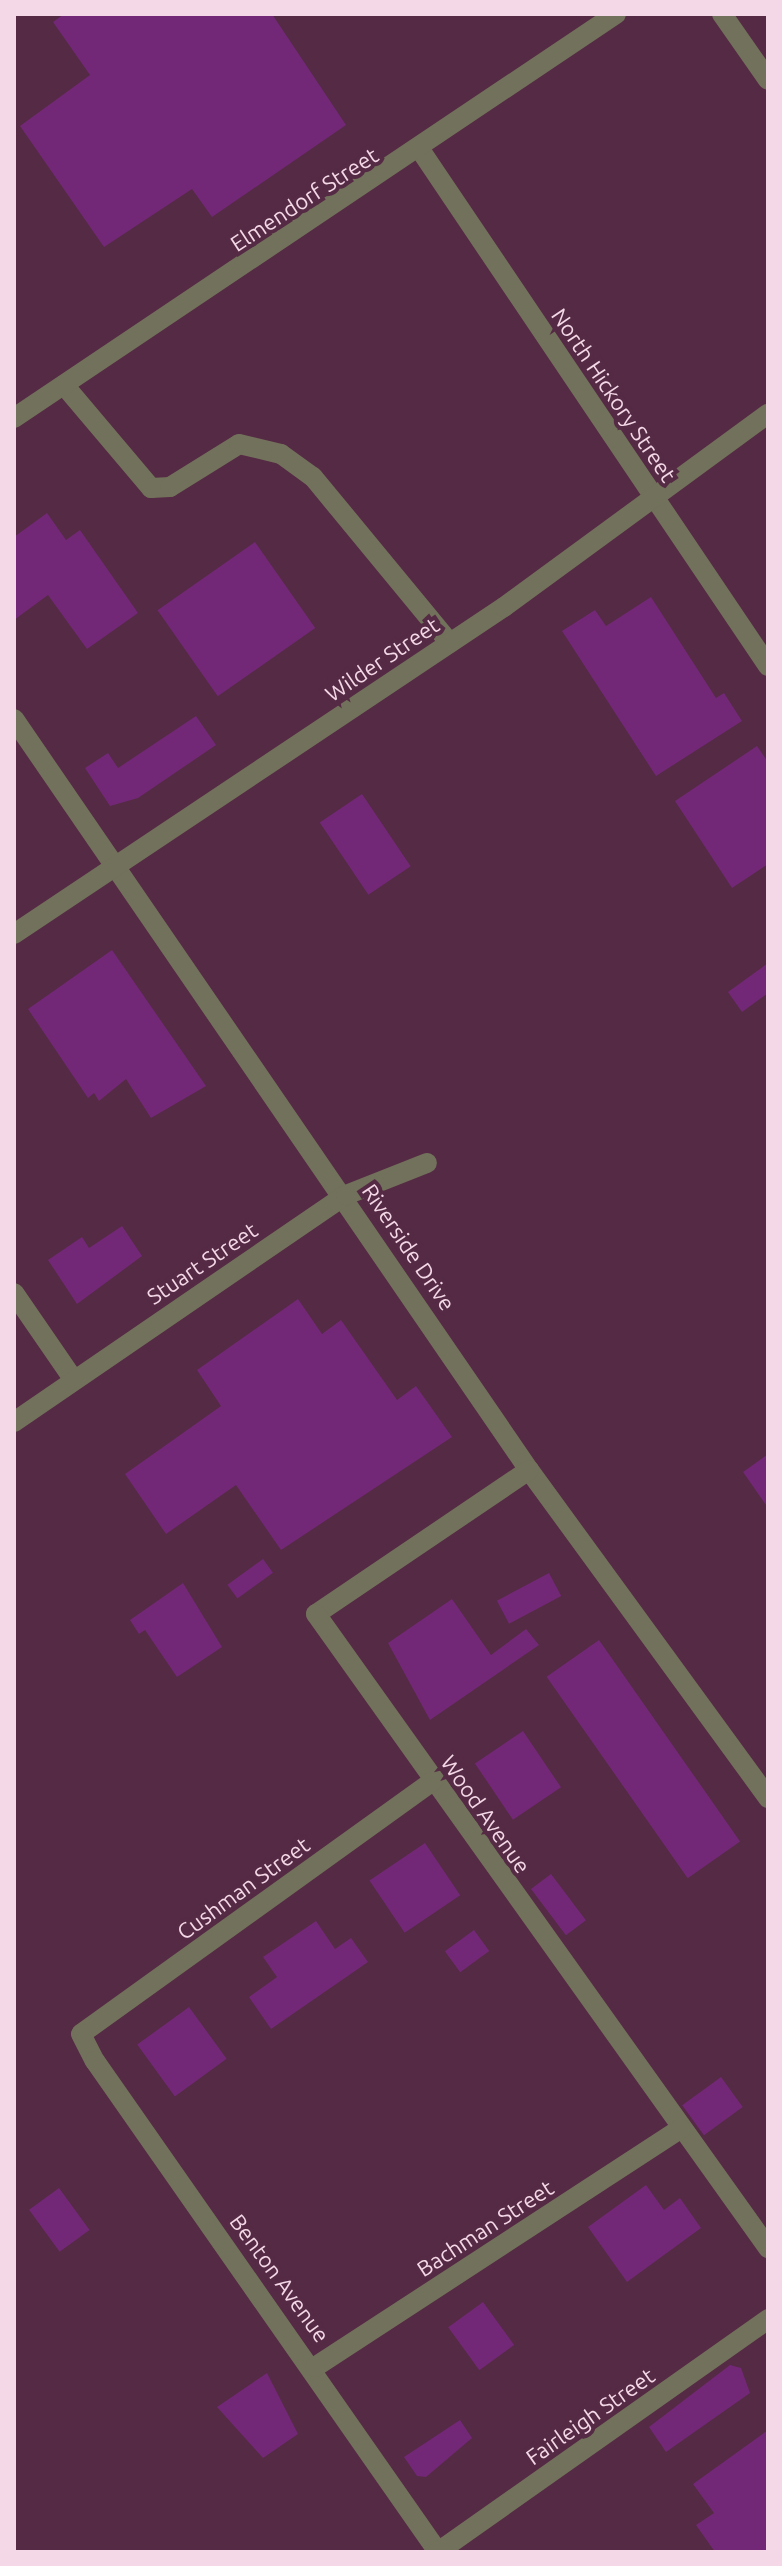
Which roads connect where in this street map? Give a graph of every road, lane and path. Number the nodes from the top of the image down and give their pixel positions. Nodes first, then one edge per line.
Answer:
1 (616, 14) edge
2 (722, 14) edge
3 (768, 80) edge
4 (421, 151) junction
5 (64, 385) junction
6 (768, 414) edge
7 (14, 418) edge
8 (654, 497) junction
9 (450, 643) junction
10 (768, 666) edge
11 (14, 719) edge
12 (112, 867) junction
13 (14, 934) edge
14 (427, 1163) dead end
15 (346, 1195) junction
16 (14, 1293) edge
17 (73, 1379) junction
18 (14, 1422) edge
19 (529, 1470) junction
20 (433, 1781) junction
21 (768, 1798) edge
22 (81, 2034) joint
23 (680, 2129) junction
24 (768, 2248) edge
25 (767, 2323) edge
26 (315, 2367) junction
27 (438, 2552) edge

1 - 4 street, Elmendorf Street
2 - 3 street
4 - 5 street, Elmendorf Street
4 - 8 street, North Hickory Street
5 - 7 street, Elmendorf Street
5 - 9 street
6 - 8 street, Wilder Street
8 - 9 street, Wilder Street
8 - 10 street, North Hickory Street
9 - 12 street, Wilder Street
11 - 12 street, Riverside Drive
12 - 13 street, Wilder Street
12 - 15 street, Riverside Drive
14 - 15 street, Stuart Street
15 - 17 street, Stuart Street
15 - 19 street, Riverside Drive
16 - 17 street
17 - 18 street, Stuart Street
19 - 20 street, Wood Avenue
19 - 21 street, Riverside Drive
20 - 22 street, Cushman Street
20 - 23 street, Wood Avenue
22 - 26 street, Benton Avenue
23 - 24 street, Wood Avenue
23 - 26 street, Bachman Street
25 - 27 street, Fairleigh Street
26 - 27 street, Benton Avenue

